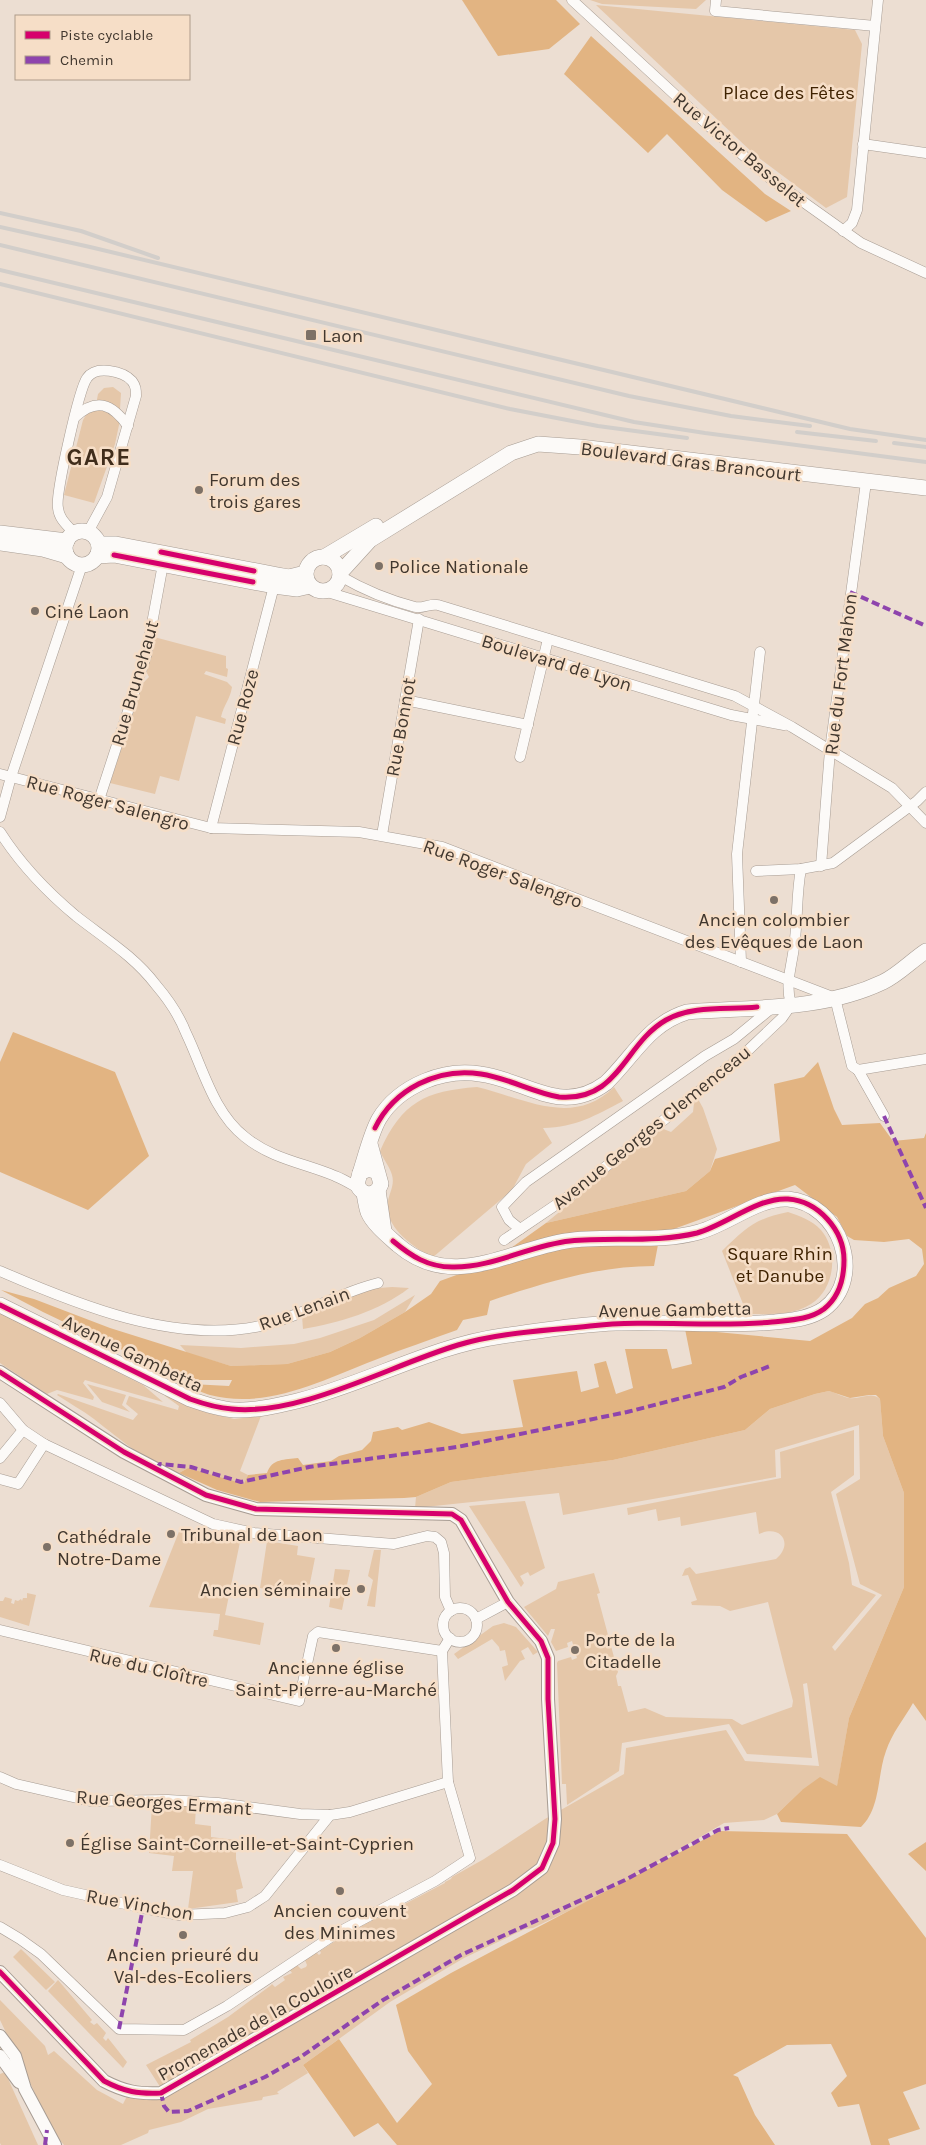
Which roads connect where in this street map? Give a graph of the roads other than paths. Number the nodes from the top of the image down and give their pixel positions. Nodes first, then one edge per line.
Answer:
1 (572, 0) edge
2 (716, 0) edge
3 (878, 0) edge
4 (875, 26) junction
5 (863, 144) junction
6 (926, 152) edge
7 (842, 230) junction
8 (926, 273) edge
9 (75, 417) junction
10 (128, 426) junction
11 (464, 481) junction
12 (866, 482) junction
13 (926, 488) edge
14 (0, 533) edge
15 (74, 540) junction
16 (0, 544) edge
17 (98, 550) junction
18 (324, 557) junction
19 (163, 564) junction
20 (82, 565) junction
21 (340, 574) junction
22 (308, 580) junction
23 (274, 586) junction
24 (324, 591) junction
25 (420, 619) junction
26 (548, 639) junction
27 (760, 652) dead end
28 (544, 658) junction
29 (405, 700) junction
30 (753, 705) junction
31 (752, 720) junction
32 (528, 724) junction
33 (792, 727) junction
34 (830, 750) junction
35 (520, 756) dead end
36 (0, 774) edge
37 (11, 777) junction
38 (926, 792) edge
39 (99, 800) junction
40 (910, 806) junction
41 (0, 817) edge
42 (926, 823) edge
43 (211, 828) junction
44 (0, 831) edge
45 (382, 835) junction
46 (821, 866) junction
47 (801, 869) junction
48 (756, 871) dead end
49 (926, 951) edge
50 (741, 962) junction
51 (788, 980) junction
52 (801, 985) junction
53 (835, 998) junction
54 (798, 1004) junction
55 (774, 1006) junction
56 (926, 1059) edge
57 (858, 1070) junction
58 (884, 1116) dead end
59 (370, 1144) junction
60 (364, 1184) junction
61 (520, 1229) junction
62 (504, 1240) dead end
63 (0, 1271) edge
64 (378, 1283) dead end
65 (0, 1306) edge
66 (0, 1372) edge
67 (0, 1403) edge
68 (23, 1430) junction
69 (44, 1444) junction
70 (0, 1458) edge
71 (0, 1479) edge
72 (508, 1602) junction
73 (451, 1611) junction
74 (476, 1619) junction
75 (0, 1630) edge
76 (450, 1638) junction
77 (442, 1651) junction
78 (0, 1777) edge
79 (448, 1782) junction
80 (330, 1815) junction
81 (0, 1864) edge
82 (0, 1927) edge
83 (0, 1972) edge
84 (0, 2036) edge
85 (0, 2056) edge
86 (25, 2089) junction
87 (55, 2145) edge

1 - 7 street, Rue Victor Basselet
2 - 4 street
3 - 4 street
4 - 5 street
5 - 6 street
5 - 7 street
7 - 8 street, Rue Victor Basselet
9 - 10 street
9 - 10 street
9 - 15 street
10 - 15 street
11 - 12 main road, Boulevard Gras Brancourt
11 - 18 main road, Boulevard Gras Brancourt
11 - 21 main road, Boulevard Gras Brancourt
12 - 13 main road, Boulevard Gras Brancourt
12 - 34 street, Rue du Fort Mahon
14 - 15 main road
15 - 16 main road
15 - 17 main road
15 - 20 main road
17 - 19 main road
17 - 20 main road
17 - 22 main road
18 - 21 main road
18 - 22 main road
19 - 23 main road
19 - 39 street, Rue Brunehaut
20 - 37 street
21 - 24 main road
21 - 26 street, Boulevard de Lyon
22 - 23 main road
22 - 24 main road
23 - 43 street, Rue Roze
24 - 25 street, Boulevard de Lyon
25 - 28 street, Boulevard de Lyon
25 - 29 street, Rue Bonnot
26 - 28 street
26 - 30 street, Boulevard de Lyon
27 - 30 street
28 - 31 street, Boulevard de Lyon
28 - 32 street
29 - 32 street
29 - 45 street, Rue Bonnot
30 - 31 street
30 - 33 street, Boulevard de Lyon
31 - 33 street, Boulevard de Lyon
31 - 50 street
32 - 35 street
33 - 34 street, Boulevard de Lyon
34 - 40 street, Boulevard de Lyon
34 - 46 street, Rue du Fort Mahon
36 - 37 street, Rue Roger Salengro
37 - 39 street, Rue Roger Salengro
37 - 41 street
38 - 40 street
39 - 43 street, Rue Roger Salengro
40 - 42 street, Boulevard de Lyon
40 - 46 street
43 - 45 street, Rue Roger Salengro
44 - 60 street
45 - 50 street, Rue Roger Salengro
46 - 47 street
47 - 48 street
47 - 51 street
49 - 53 main road
50 - 51 street, Rue Roger Salengro
51 - 52 street, Rue Roger Salengro
51 - 54 street
52 - 53 street, Rue Roger Salengro
52 - 54 street
53 - 54 main road
53 - 57 street
54 - 55 main road
54 - 61 street, Avenue Georges Clemenceau
55 - 59 main road
55 - 61 street, Avenue Georges Clemenceau
56 - 57 street
57 - 58 street
59 - 60 main road
59 - 60 main road
60 - 65 main road, Avenue Gambetta
61 - 62 street, Avenue Georges Clemenceau
63 - 64 street, Rue Lenain
66 - 72 street
67 - 68 street
68 - 69 street
68 - 70 street
69 - 71 street
69 - 73 street
72 - 74 street
72 - 83 street, Promenade de la Couloire
73 - 74 street
73 - 76 street
74 - 76 street
75 - 77 street, Rue du Cloître
76 - 77 street
77 - 79 street
78 - 80 street, Rue Georges Ermant
79 - 80 street
79 - 82 street
80 - 81 street, Rue Vinchon
84 - 86 street
85 - 86 street
86 - 87 street

